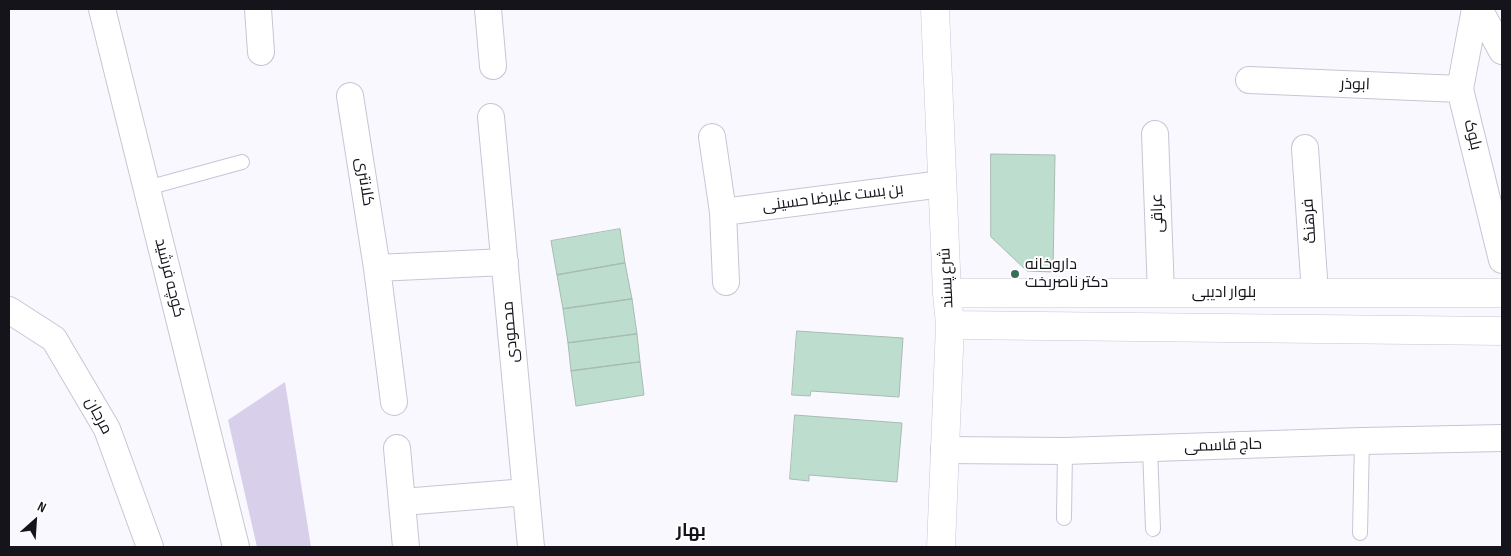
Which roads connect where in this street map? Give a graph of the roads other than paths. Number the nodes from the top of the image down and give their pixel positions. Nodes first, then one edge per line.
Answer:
1 (102, 9) edge
2 (258, 9) edge
3 (488, 9) edge
4 (935, 9) edge
5 (1475, 9) edge
6 (1479, 9) edge
7 (1502, 51) edge
8 (261, 52) dead end
9 (492, 66) dead end
10 (1250, 80) dead end
11 (1460, 89) junction
12 (350, 96) dead end
13 (491, 117) dead end
14 (1155, 134) dead end
15 (712, 136) dead end
16 (1305, 148) dead end
17 (242, 162) dead end
18 (942, 184) junction
19 (147, 188) junction
20 (723, 212) junction
21 (1502, 260) edge
22 (505, 262) junction
23 (377, 268) junction
24 (726, 282) dead end
25 (947, 293) junction
26 (1161, 293) junction
27 (1315, 293) junction
28 (1502, 293) edge
29 (9, 310) edge
30 (950, 325) junction
31 (1502, 331) edge
32 (394, 402) dead end
33 (1502, 438) edge
34 (1362, 441) junction
35 (397, 448) dead end
36 (1150, 448) junction
37 (944, 450) junction
38 (1065, 451) junction
39 (526, 492) junction
40 (403, 502) junction
41 (1064, 518) dead end
42 (1153, 530) dead end
43 (1360, 534) dead end
44 (150, 547) edge
45 (236, 547) edge
46 (406, 547) edge
47 (531, 547) edge
48 (941, 547) edge

1 - 19 street, كوچه فرشيد
2 - 8 street
3 - 9 street
4 - 18 main road, شرع پسند
5 - 11 street, بلوک
6 - 7 street
10 - 11 street, ابوذر
11 - 21 street, بلوک
12 - 23 street, کلانتری
13 - 22 street, محمودی
14 - 26 street, عراقی
15 - 20 street
16 - 27 street, فرهنگ
17 - 19 lane
18 - 20 street, بن بست علیرضا حسینی
18 - 25 main road, شرع پسند
19 - 45 street, كوچه فرشيد
20 - 24 street
22 - 23 street
22 - 39 street, محمودی
23 - 32 street, کلانتری
25 - 26 main road, بلوار ادیبی
25 - 30 main road, شرع پسند
26 - 27 main road, بلوار ادیبی
27 - 28 main road, بلوار ادیبی
29 - 44 street, مرجان
30 - 31 main road
30 - 37 main road, شرع پسند
33 - 34 street, حاج قاسمی
34 - 36 street, حاج قاسمی
34 - 43 lane
35 - 40 street
36 - 38 street, حاج قاسمی
36 - 42 lane
37 - 38 street, حاج قاسمی
37 - 48 main road, شرع پسند
38 - 41 lane
39 - 40 street
39 - 47 street, محمودی
40 - 46 street

